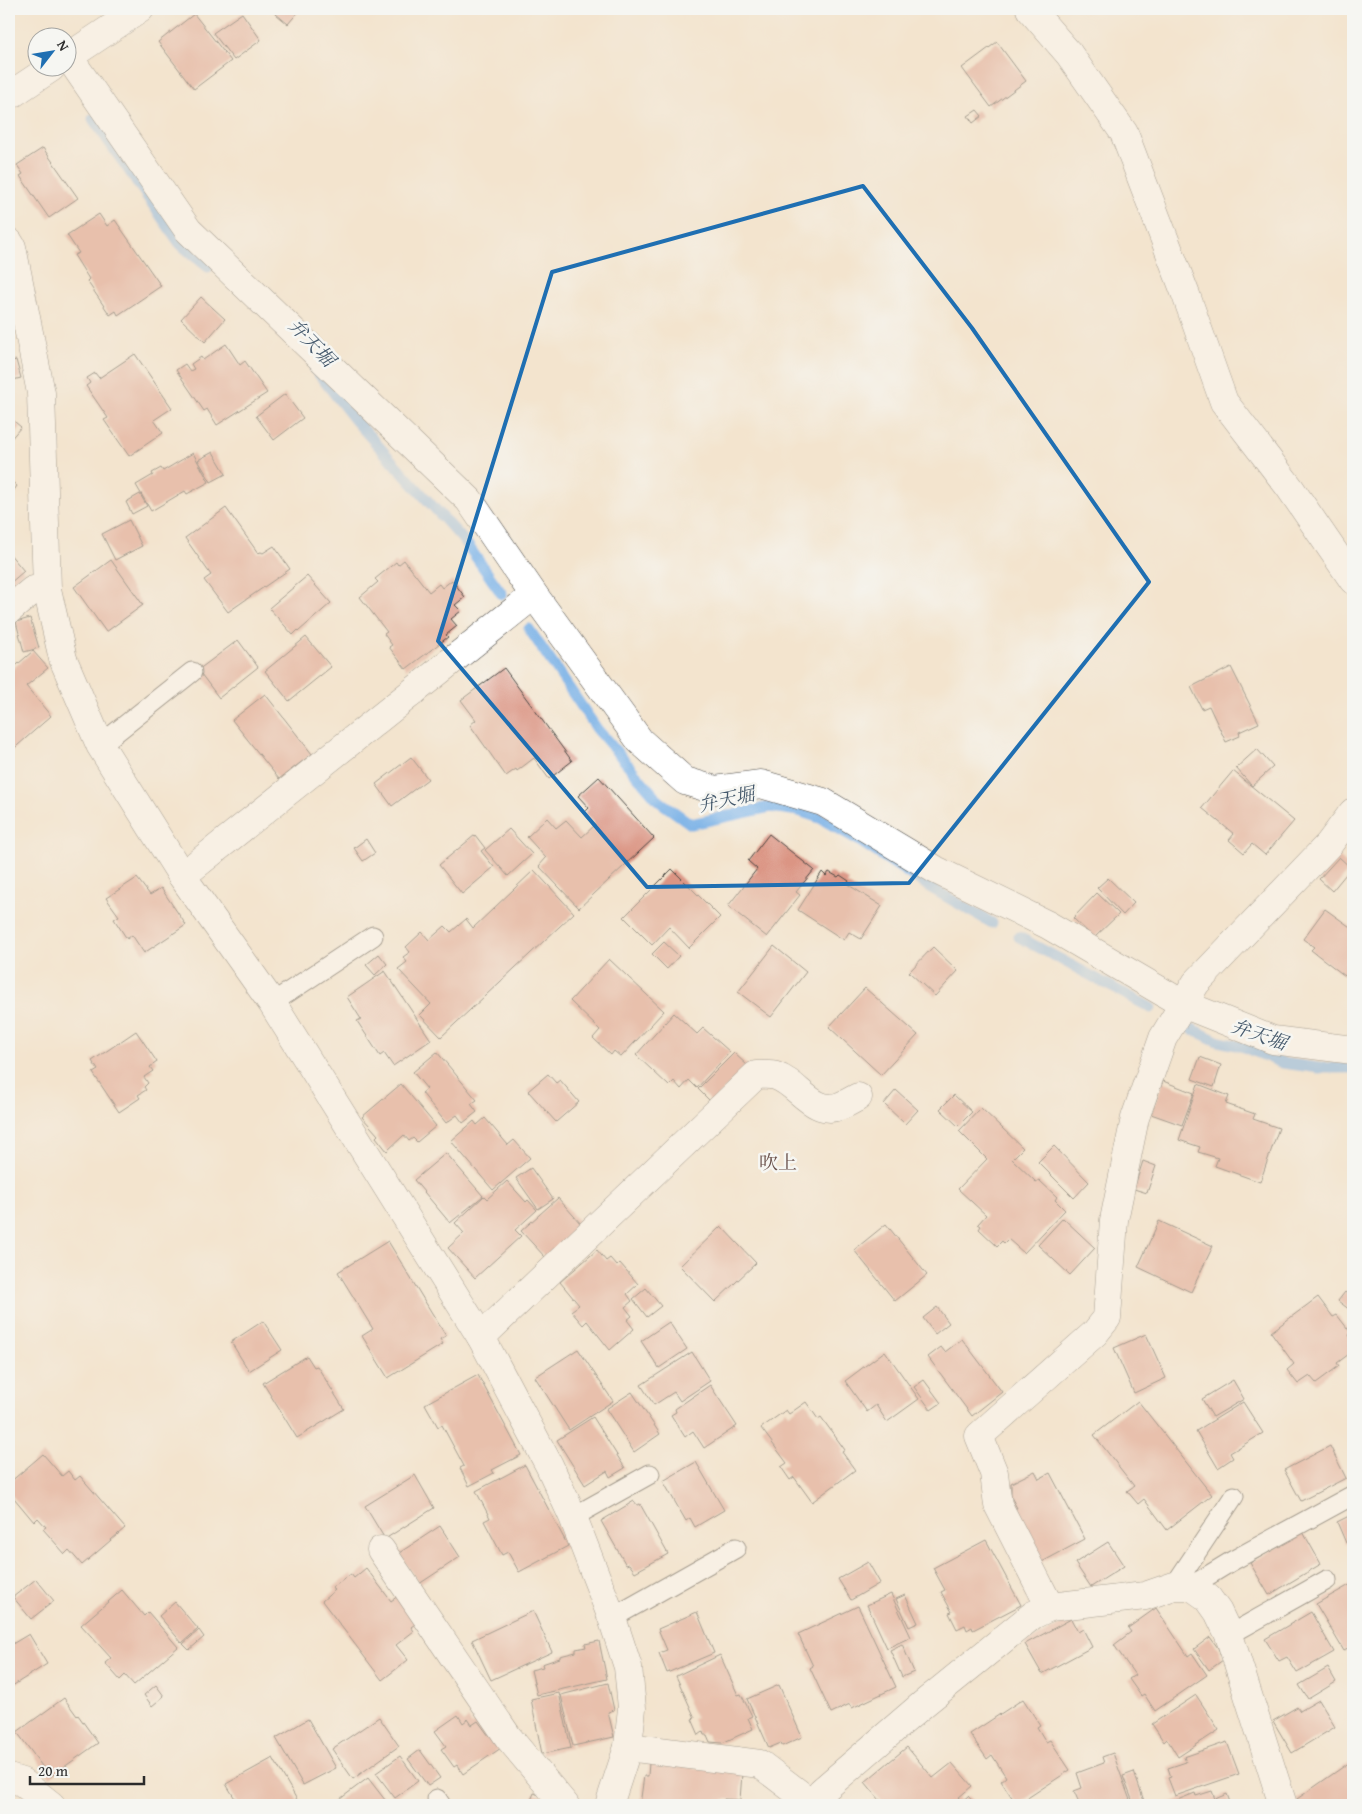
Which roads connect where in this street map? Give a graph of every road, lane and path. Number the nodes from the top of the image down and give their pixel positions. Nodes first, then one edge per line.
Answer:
1 (140, 9) edge
2 (1030, 9) edge
3 (78, 49) edge
4 (78, 70) edge
5 (36, 78) edge
6 (9, 96) edge
7 (9, 242) edge
8 (1353, 580) edge
9 (47, 588) junction
10 (534, 595) junction
11 (9, 610) edge
12 (192, 672) dead end
13 (100, 745) junction
14 (1353, 812) edge
15 (182, 876) junction
16 (373, 936) dead end
17 (272, 1003) junction
18 (1183, 1004) junction
19 (1353, 1050) edge
20 (858, 1097) dead end
21 (481, 1337) junction
22 (650, 1474) dead end
23 (1353, 1495) edge
24 (1234, 1496) dead end
25 (573, 1517) junction
26 (736, 1548) dead end
27 (382, 1550) dead end
28 (1328, 1580) dead end
29 (1182, 1586) junction
30 (1050, 1607) junction
31 (612, 1618) junction
32 (1229, 1635) junction
33 (628, 1747) junction
34 (9, 1778) edge
35 (51, 1805) edge
36 (565, 1805) edge
37 (609, 1805) edge
38 (812, 1805) edge
39 (1283, 1805) edge

1 - 3 street
2 - 8 street
4 - 10 street
5 - 6 street
7 - 9 street
9 - 11 street
9 - 13 street
10 - 15 street
10 - 18 street
12 - 13 lane
13 - 15 street
14 - 18 street
15 - 17 street
16 - 17 lane
17 - 21 street
18 - 19 street
18 - 30 street
20 - 21 street
21 - 25 street
22 - 25 lane
23 - 29 lane
24 - 29 lane
25 - 31 street
26 - 31 lane
27 - 36 street
28 - 32 lane
29 - 30 street
29 - 32 street
30 - 38 street
31 - 33 street
32 - 39 street
33 - 37 street
33 - 38 street
34 - 35 street

